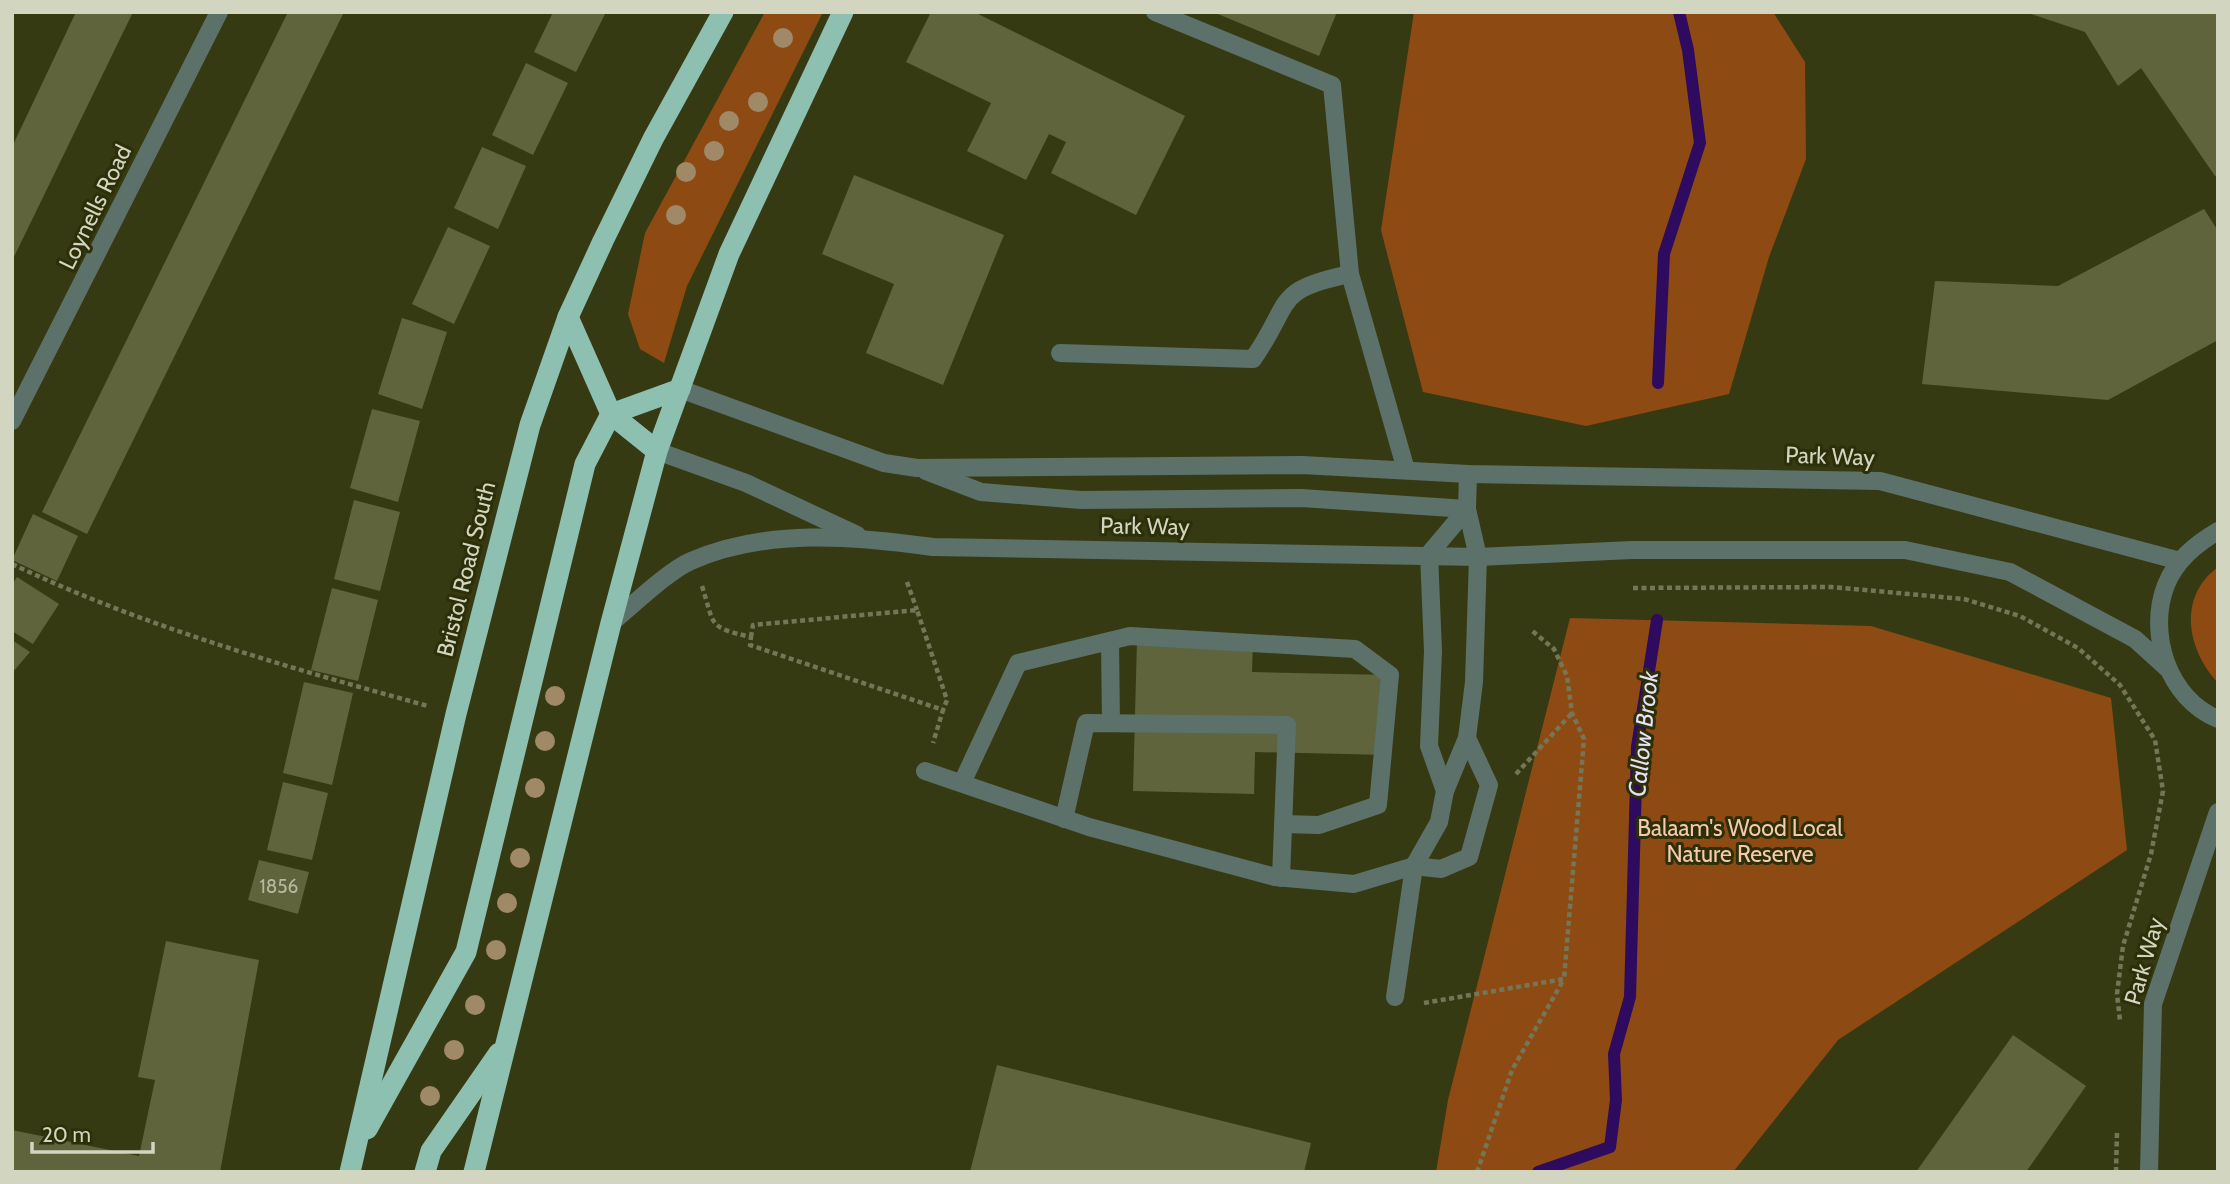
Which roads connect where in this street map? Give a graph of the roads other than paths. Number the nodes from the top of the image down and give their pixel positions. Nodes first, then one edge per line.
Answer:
1 (219, 12) edge
2 (723, 12) edge
3 (843, 12) edge
4 (1155, 12) edge
5 (1350, 274) junction
6 (568, 317) junction
7 (1059, 354) dead end
8 (680, 389) junction
9 (611, 414) junction
10 (12, 421) edge
11 (657, 451) junction
12 (918, 468) junction
13 (1406, 470) junction
14 (1468, 474) junction
15 (1467, 509) junction
16 (2218, 531) edge
17 (860, 537) junction
18 (1429, 554) junction
19 (1478, 556) junction
20 (2180, 561) junction
21 (611, 623) junction
22 (1110, 640) junction
23 (2167, 668) junction
24 (2218, 719) edge
25 (1111, 723) junction
26 (1467, 737) junction
27 (925, 771) road end
28 (962, 783) junction
29 (1445, 791) junction
30 (2218, 812) edge
31 (1065, 819) junction
32 (1283, 824) junction
33 (1414, 866) junction
34 (1281, 878) junction
35 (1395, 997) road end
36 (507, 1043) junction
37 (355, 1149) junction
38 (350, 1172) edge
39 (425, 1172) edge
40 (474, 1172) edge
41 (2149, 1172) edge

1 - 10 street, Loynells Road
2 - 6 highway, Bristol Road South
3 - 8 highway
4 - 5 street
5 - 7 street
5 - 13 street
6 - 9 highway
6 - 37 highway, Bristol Road South
8 - 9 highway
8 - 11 highway
8 - 12 street, Park Way
9 - 11 highway
9 - 37 highway
11 - 17 street, Park Way
11 - 21 highway
12 - 13 street, Park Way
12 - 15 street, Park Way
13 - 14 street, Park Way
14 - 15 street
14 - 20 street, Park Way
15 - 18 street
15 - 19 street
16 - 20 street
17 - 18 street, Park Way
17 - 21 street, Park Way
18 - 19 street, Park Way
18 - 29 street
19 - 23 street, Park Way
19 - 26 street
20 - 23 street
21 - 36 highway
22 - 25 street
22 - 28 street
22 - 32 street
23 - 24 street
25 - 31 street
25 - 32 street
26 - 29 street
26 - 33 street
27 - 28 street
28 - 31 street
29 - 33 street
30 - 41 street, Park Way
31 - 34 street
32 - 34 street
33 - 34 street
33 - 35 street
36 - 39 highway
36 - 40 highway
37 - 38 highway, Bristol Road South

